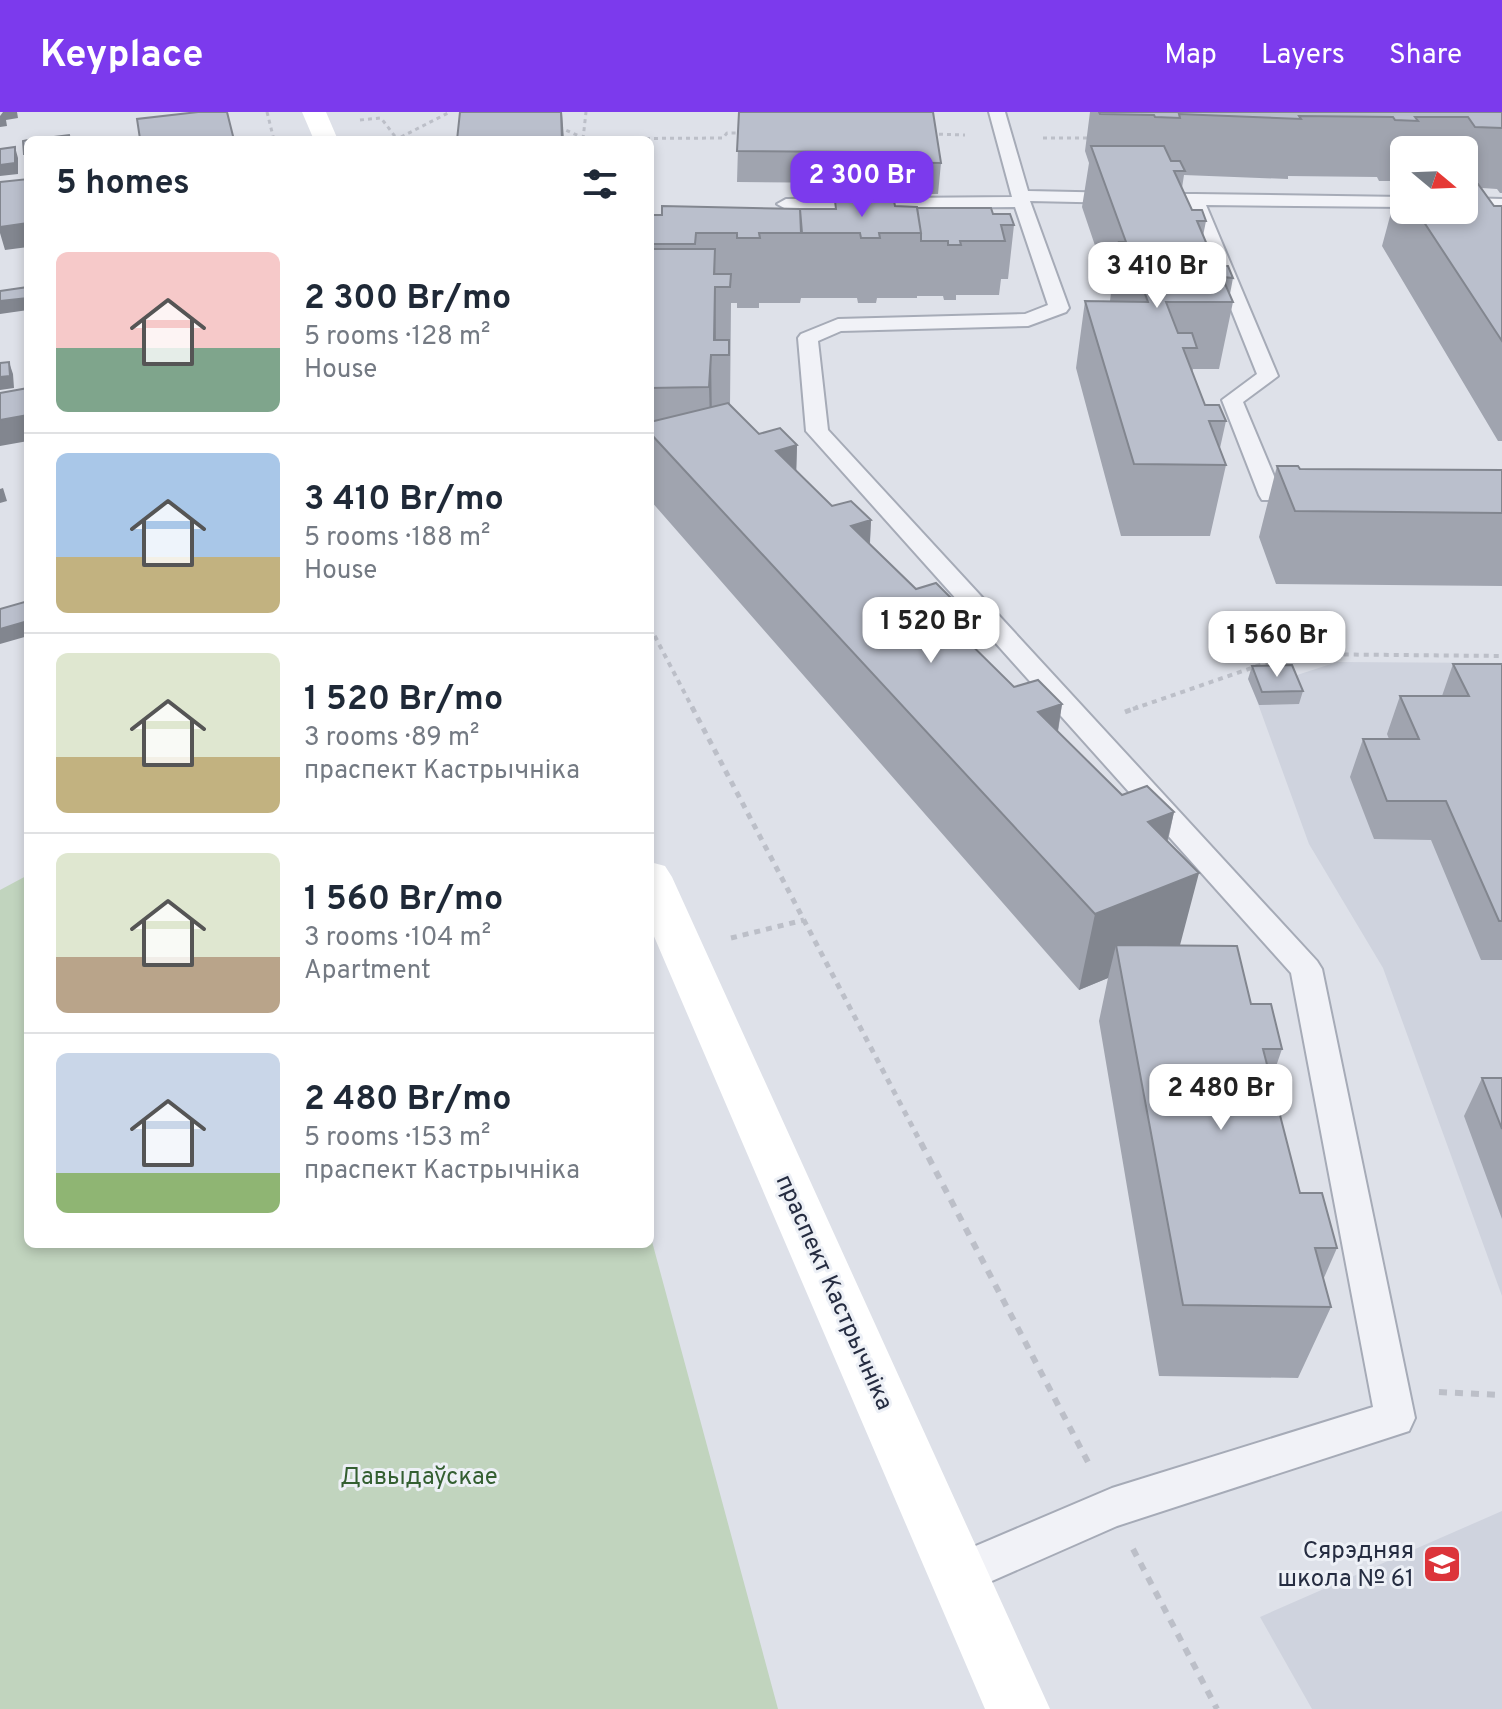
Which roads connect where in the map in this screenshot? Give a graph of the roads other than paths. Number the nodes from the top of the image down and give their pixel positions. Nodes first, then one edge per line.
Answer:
1 (314, 112) edge
2 (1000, 125) edge
3 (324, 136) edge
4 (1022, 199) junction
5 (1195, 199) junction
6 (1390, 202) edge
7 (786, 204) dead end
8 (1502, 204) edge
9 (1478, 208) edge
10 (1332, 495) edge
11 (654, 886) edge
12 (960, 1574) junction
13 (1018, 1709) edge

1 - 3 main road
2 - 4 lane
4 - 5 lane
4 - 7 lane
4 - 12 lane
5 - 6 lane
5 - 10 lane
8 - 9 lane
11 - 12 main road, праспект Кастрычніка
12 - 13 main road, праспект Кастрычніка

